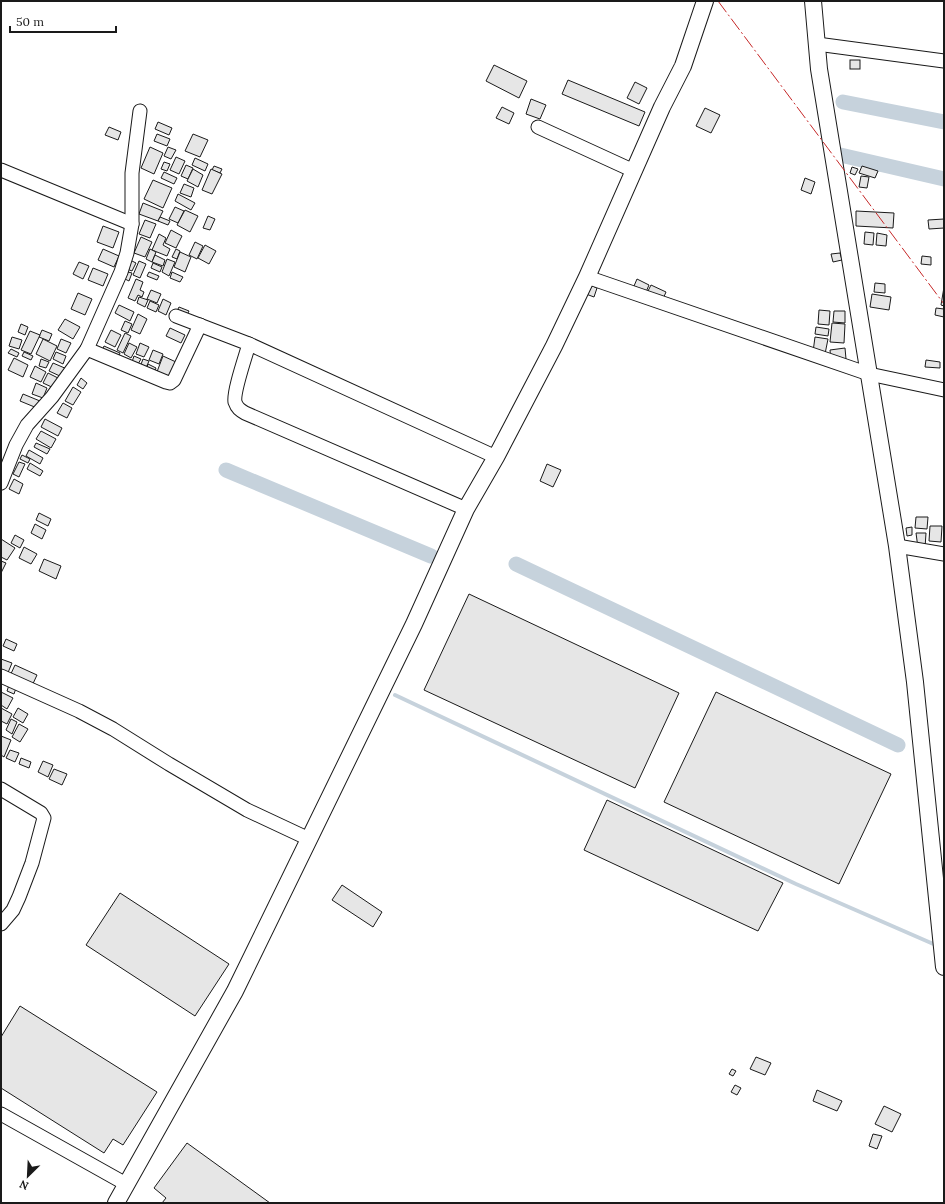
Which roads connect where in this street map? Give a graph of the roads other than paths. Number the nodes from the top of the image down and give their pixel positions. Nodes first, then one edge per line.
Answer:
1 (705, 1) edge
2 (813, 1) edge
3 (817, 44) junction
4 (944, 61) edge
5 (140, 111) dead end
6 (538, 127) dead end
7 (1, 170) edge
8 (634, 170) junction
9 (132, 224) junction
10 (587, 277) junction
11 (176, 316) dead end
12 (200, 325) junction
13 (249, 344) junction
14 (88, 349) junction
15 (869, 374) junction
16 (944, 390) edge
17 (496, 457) junction
18 (1, 483) edge
19 (466, 509) junction
20 (897, 546) junction
21 (944, 554) edge
22 (1, 676) edge
23 (1, 789) edge
24 (309, 839) junction
25 (939, 870) edge
26 (1, 924) edge
27 (944, 967) edge
28 (1, 1114) edge
29 (126, 1184) junction
30 (116, 1203) edge

1 - 8 street
2 - 3 street
3 - 4 street
3 - 15 street
5 - 9 street
6 - 8 street
7 - 9 street
8 - 10 street
9 - 14 street
10 - 15 street
10 - 17 street
11 - 12 street
12 - 13 street
12 - 14 street
13 - 17 street
13 - 19 street
14 - 18 street
15 - 16 street
15 - 20 street
17 - 19 street
19 - 24 street
20 - 21 street
20 - 25 street
22 - 24 street
23 - 26 street
24 - 29 street
25 - 27 street
28 - 29 street
29 - 30 street

